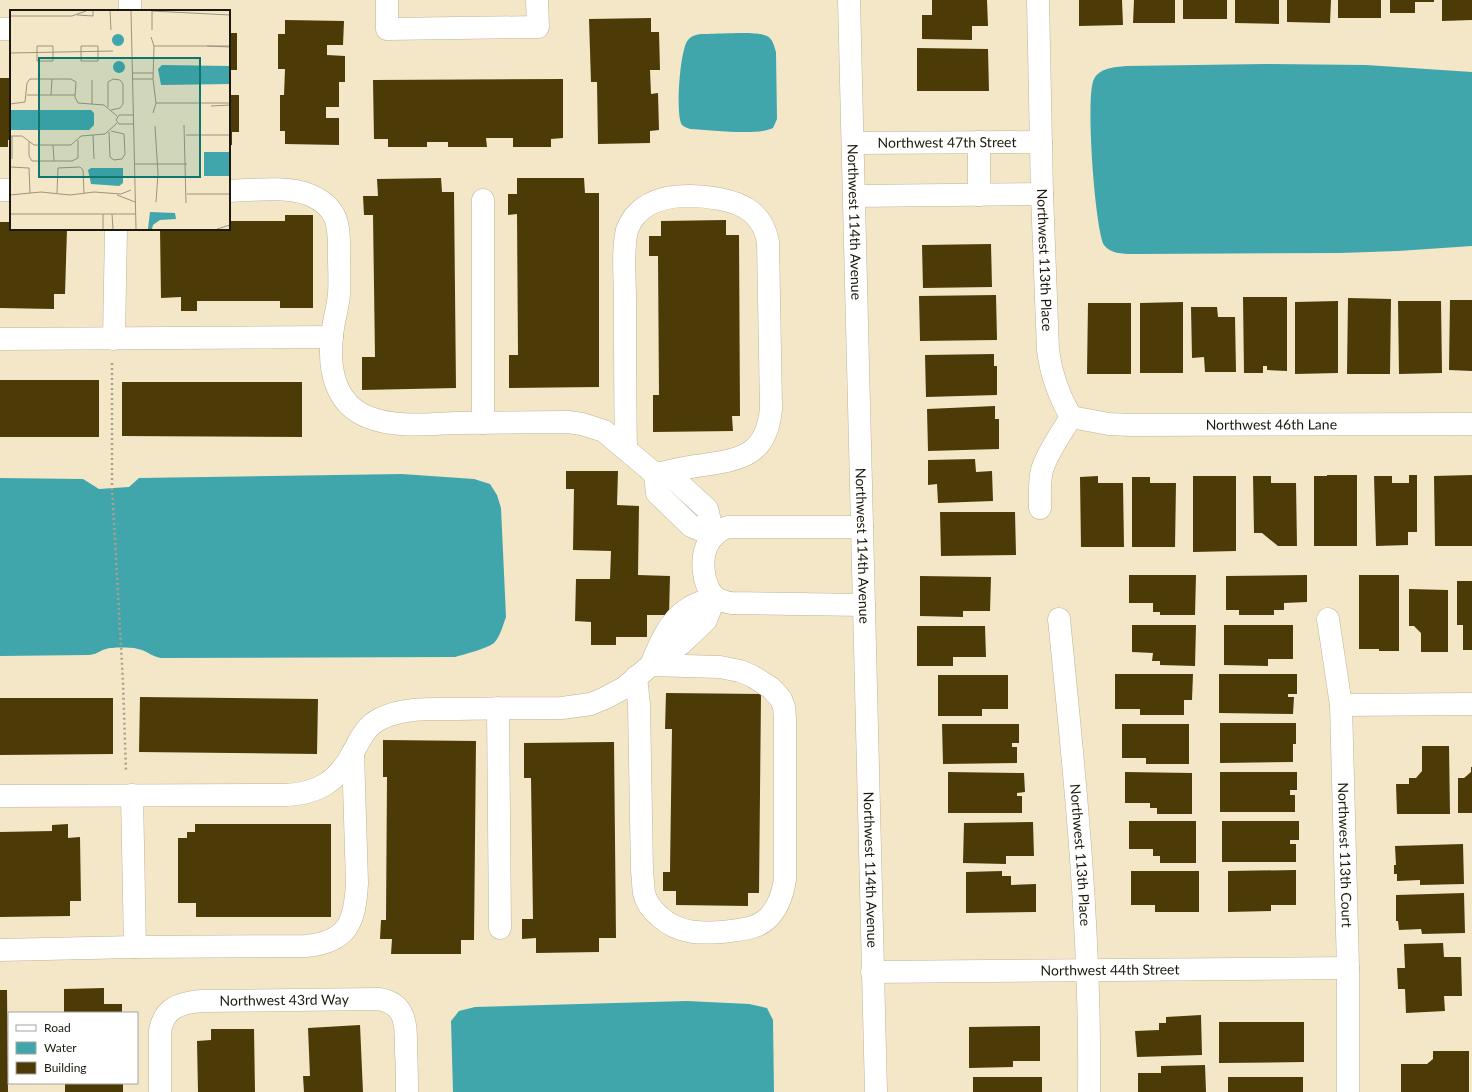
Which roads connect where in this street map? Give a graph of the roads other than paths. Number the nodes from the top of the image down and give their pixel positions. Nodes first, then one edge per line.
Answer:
1 (387, 0) edge
2 (537, 0) edge
3 (849, 0) edge
4 (1038, 0) edge
5 (979, 142) junction
6 (1041, 142) junction
7 (853, 143) junction
8 (230, 191) edge
9 (1042, 194) junction
10 (979, 195) junction
11 (854, 196) junction
12 (483, 200) dead end
13 (116, 230) edge
14 (332, 337) junction
15 (0, 339) edge
16 (114, 339) junction
17 (1071, 417) junction
18 (483, 423) junction
19 (1472, 424) edge
20 (626, 449) junction
21 (655, 474) junction
22 (1040, 508) dead end
23 (862, 527) junction
24 (714, 536) junction
25 (715, 597) junction
26 (864, 605) junction
27 (1059, 619) dead end
28 (1328, 619) dead end
29 (643, 671) junction
30 (1472, 704) edge
31 (1341, 705) junction
32 (498, 708) junction
33 (353, 752) junction
34 (132, 795) junction
35 (0, 796) edge
36 (500, 928) dead end
37 (135, 947) junction
38 (0, 950) edge
39 (1348, 968) junction
40 (1086, 970) junction
41 (872, 972) junction
42 (160, 1092) edge
43 (407, 1092) edge
44 (876, 1092) edge
45 (1089, 1092) edge
46 (1348, 1092) edge

1 - 2 street
3 - 7 street, Northwest 114th Avenue
4 - 6 street, Northwest 113th Place
5 - 6 street, Northwest 47th Street
5 - 7 street, Northwest 47th Street
5 - 10 street
6 - 9 street, Northwest 113th Place
7 - 11 street, Northwest 114th Avenue
8 - 14 street
9 - 10 street
9 - 17 street, Northwest 113th Place
10 - 11 street
11 - 23 street, Northwest 114th Avenue
12 - 18 street
13 - 16 street
14 - 16 street
14 - 18 street
15 - 16 street
17 - 19 street, Northwest 46th Lane
17 - 22 street
18 - 20 street
20 - 21 street
20 - 21 street
21 - 24 street
23 - 24 street
23 - 26 street, Northwest 114th Avenue
24 - 25 street
25 - 26 street
25 - 29 street
26 - 41 street, Northwest 114th Avenue
27 - 40 street, Northwest 113th Place
28 - 31 street, Northwest 113th Court
29 - 29 street
29 - 32 street
30 - 31 street
31 - 39 street, Northwest 113th Court
32 - 33 street
32 - 36 street
33 - 34 street
33 - 37 street
34 - 35 street
34 - 37 street
37 - 38 street
39 - 40 street, Northwest 44th Street
39 - 46 street, Northwest 113th Court
40 - 41 street, Northwest 44th Street
40 - 45 street, Northwest 113th Place
41 - 44 street, Northwest 114th Avenue
42 - 43 street, Northwest 43rd Way

